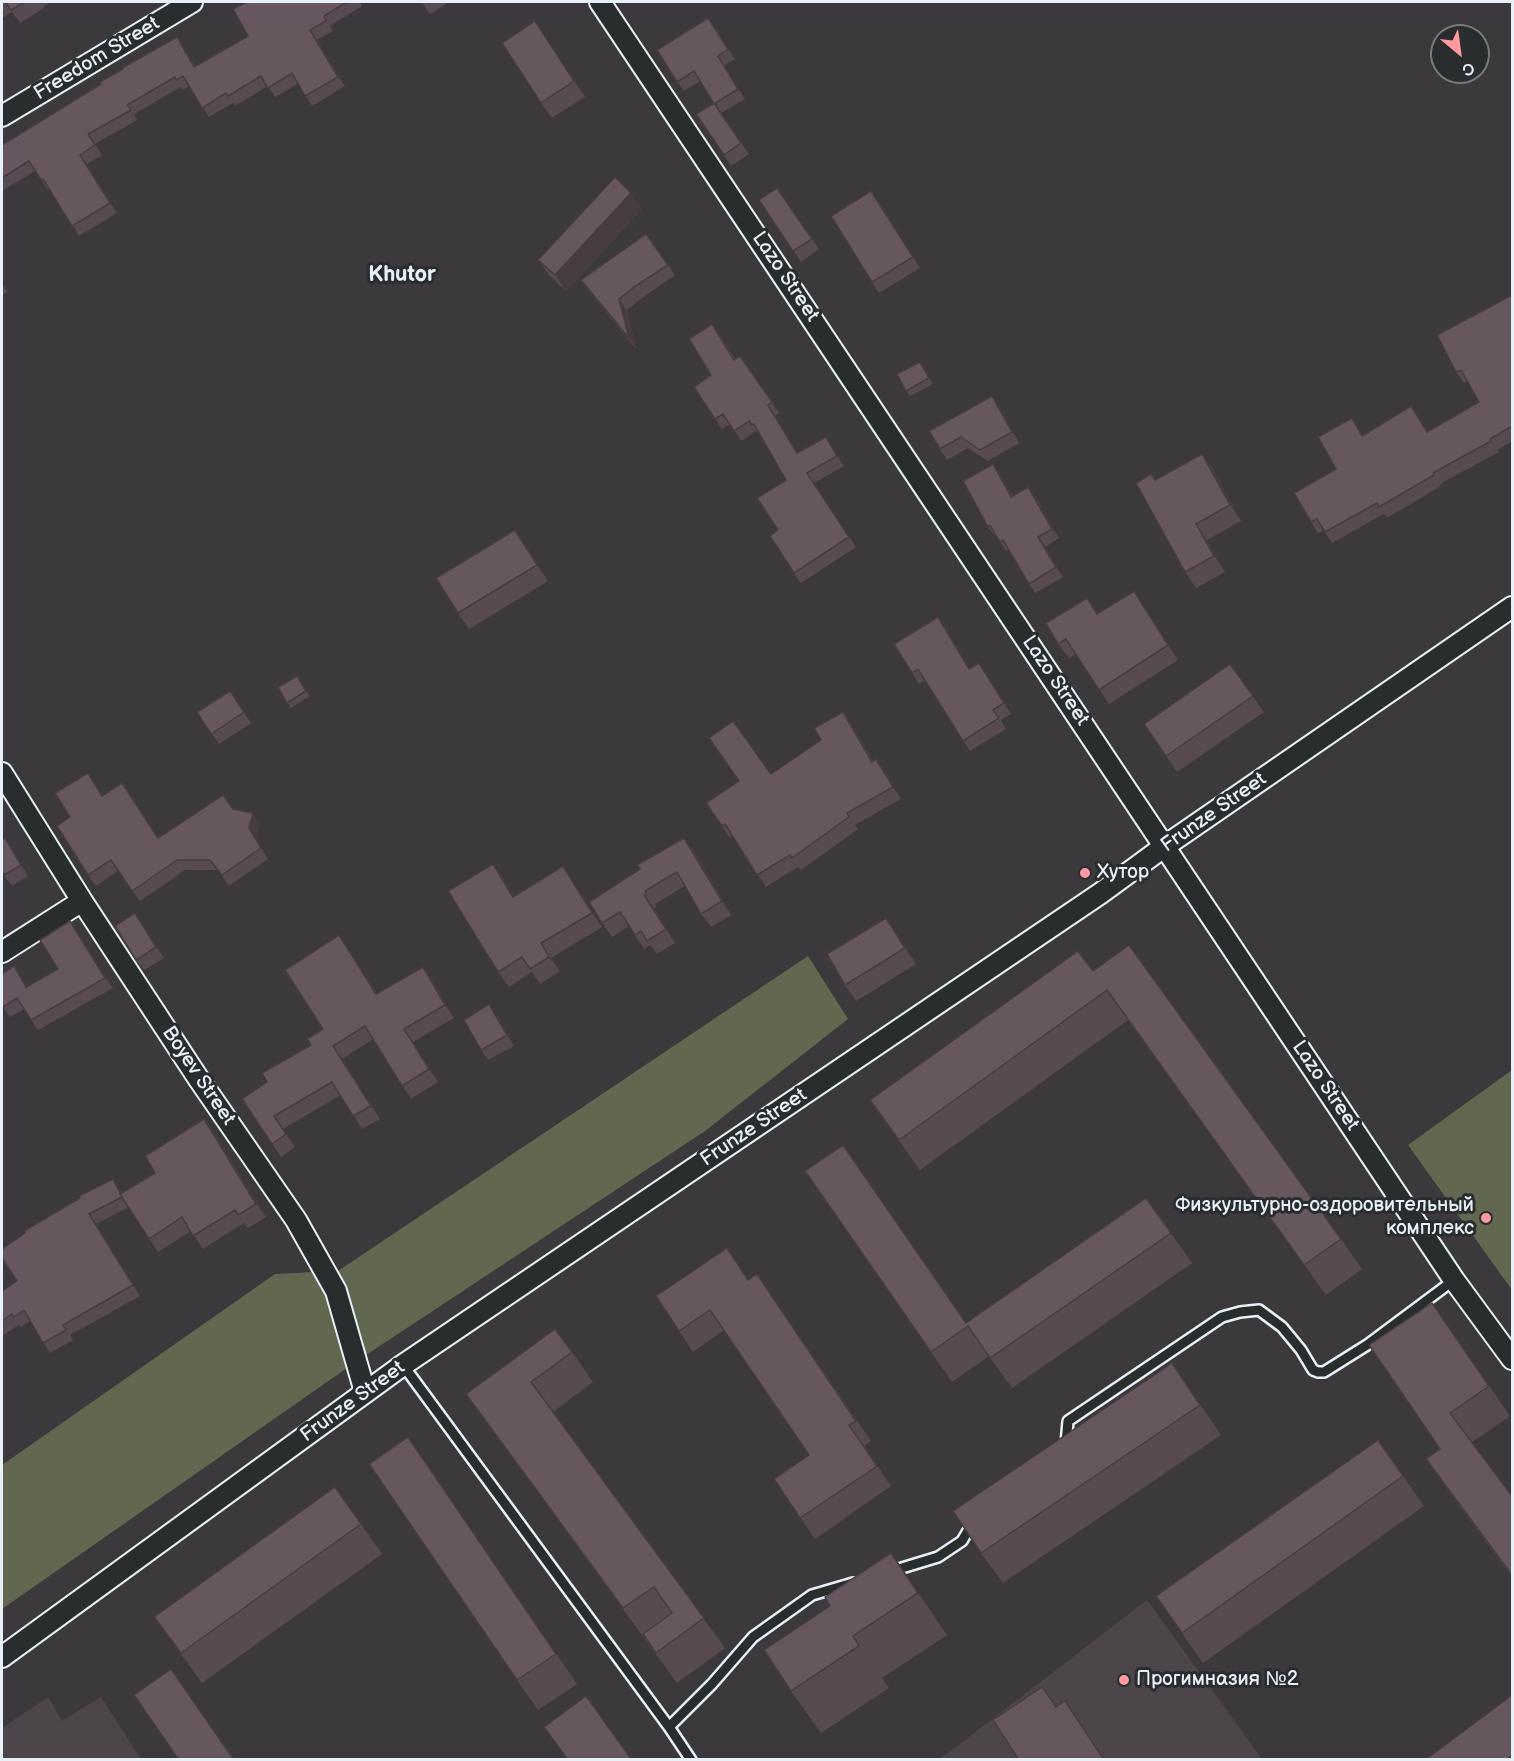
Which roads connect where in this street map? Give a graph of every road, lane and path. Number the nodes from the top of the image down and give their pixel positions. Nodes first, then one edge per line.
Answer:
1 (192, 2) edge
2 (600, 2) edge
3 (2, 116) edge
4 (1512, 607) edge
5 (2, 773) edge
6 (1165, 846) junction
7 (82, 901) junction
8 (2, 952) edge
9 (1454, 1280) junction
10 (1512, 1359) edge
11 (403, 1365) junction
12 (365, 1392) junction
13 (1059, 1453) edge
14 (978, 1514) edge
15 (885, 1574) edge
16 (864, 1580) edge
17 (2, 1657) edge
18 (669, 1728) junction
19 (691, 1760) edge

1 - 3 street, Freedom Street
2 - 6 street, Lazo Street
4 - 6 street, Frunze Street
5 - 7 street, Boyev Street
6 - 9 street, Lazo Street
6 - 11 street, Frunze Street
7 - 8 street
7 - 12 street, Boyev Street
9 - 10 street, Lazo Street
9 - 13 lane
11 - 12 street, Frunze Street
11 - 18 lane
12 - 17 street, Frunze Street
14 - 15 lane
16 - 18 lane
18 - 19 lane

